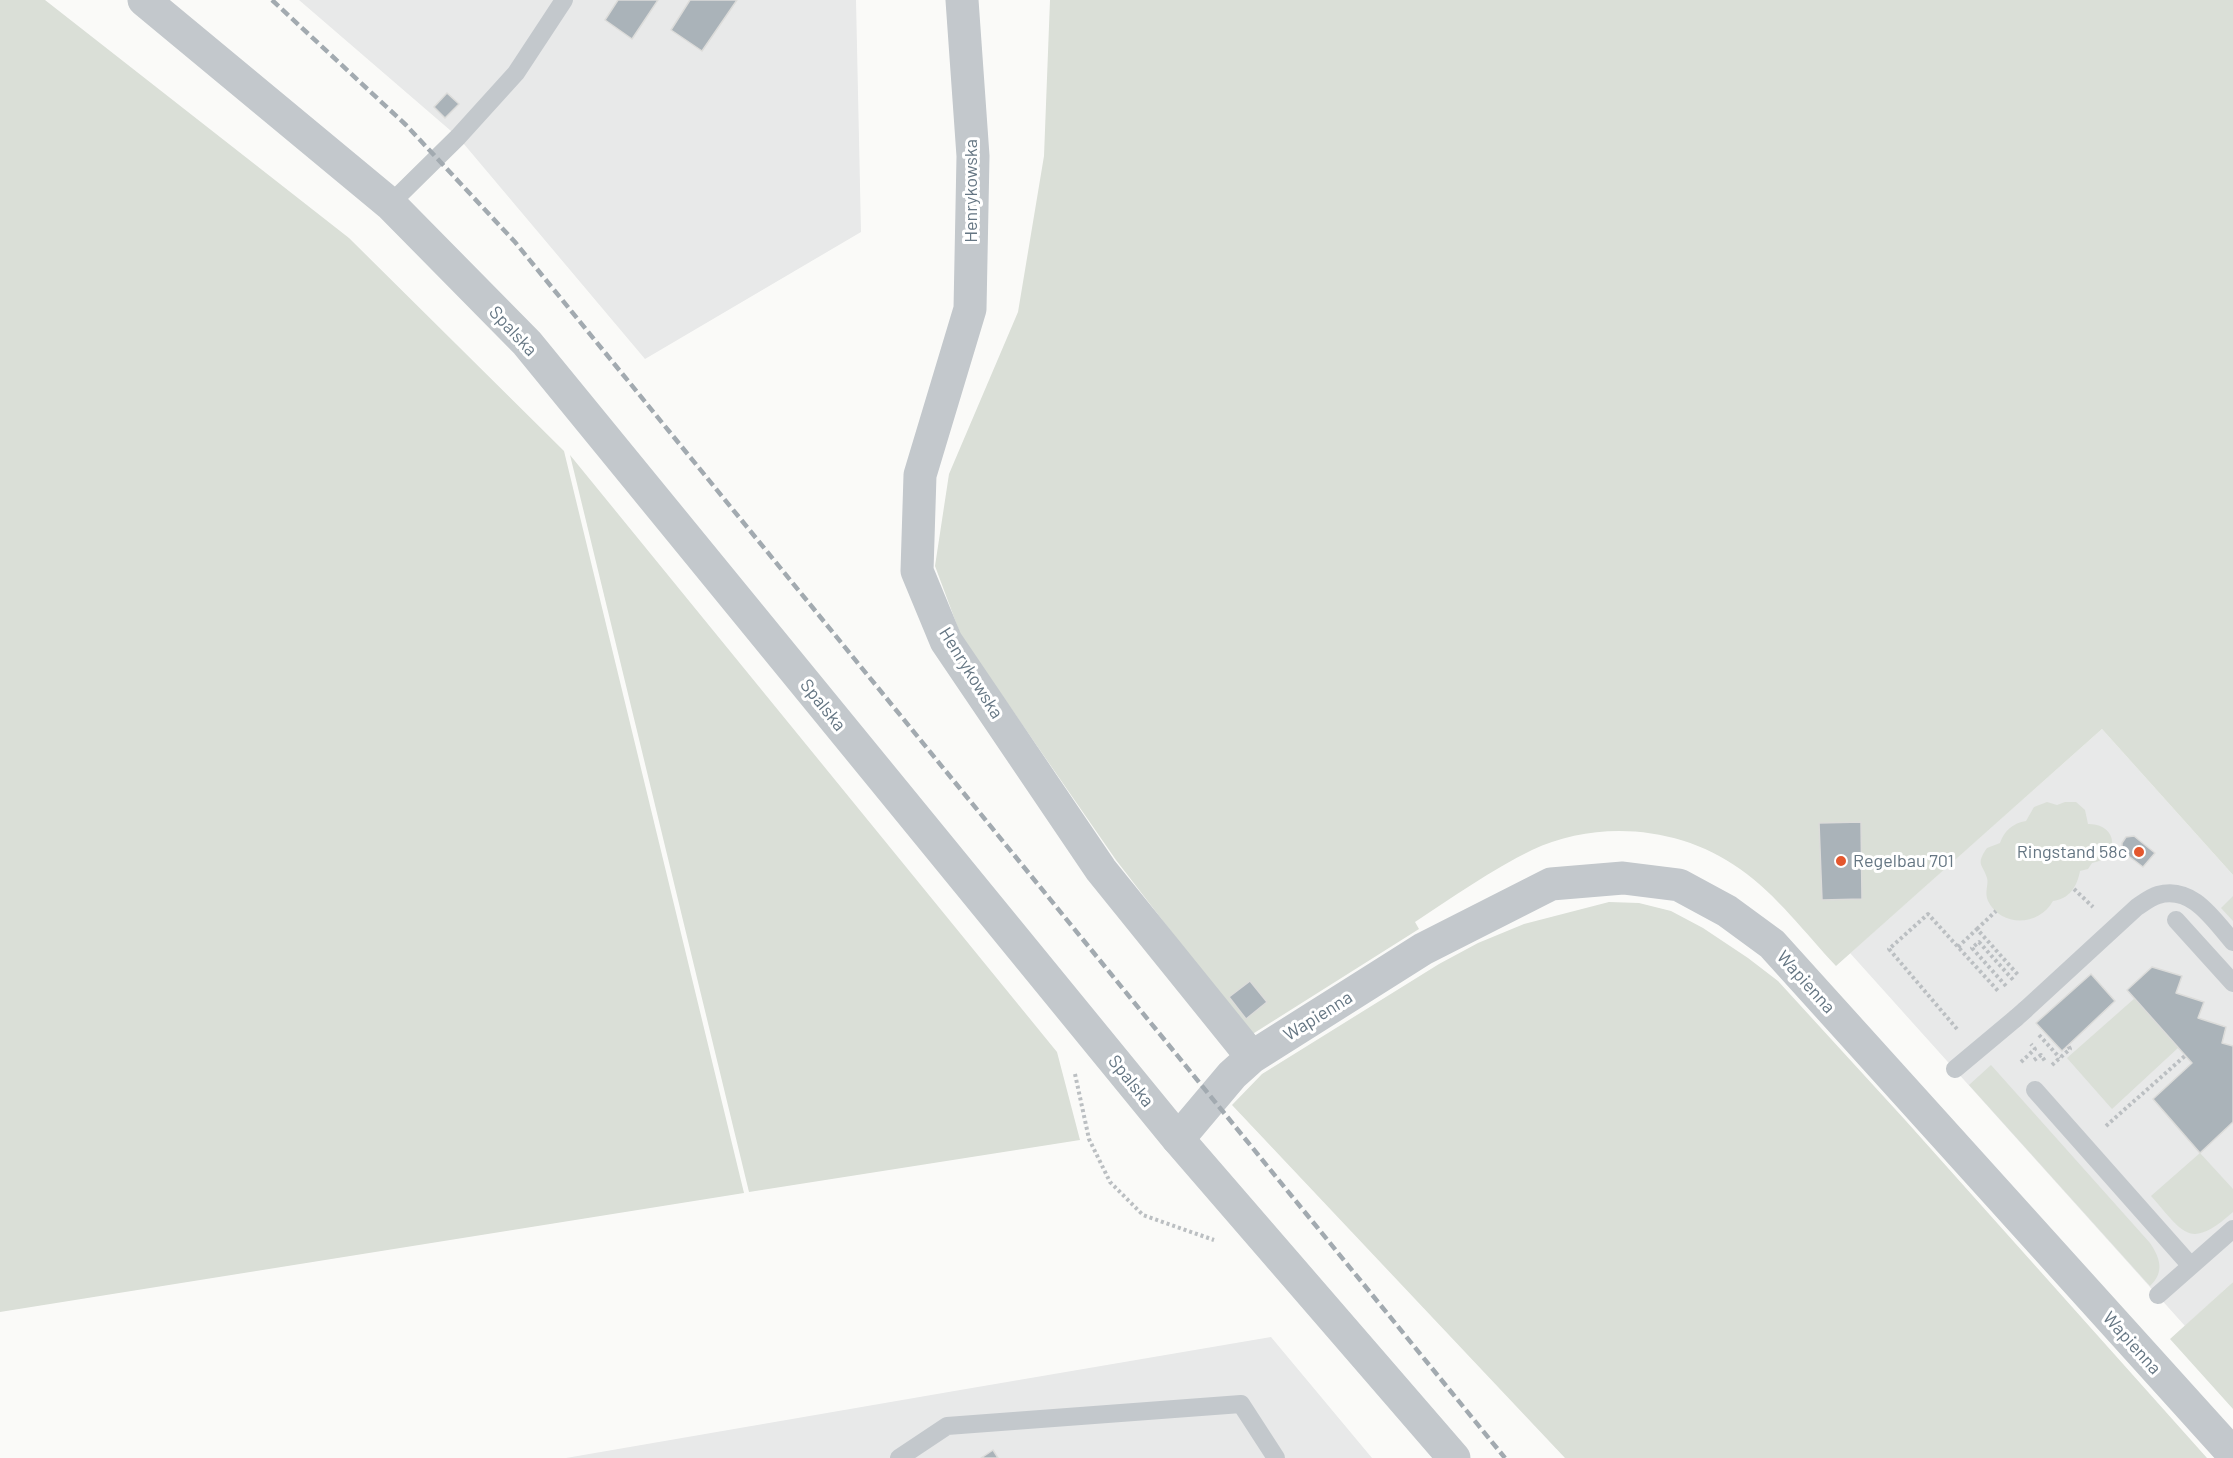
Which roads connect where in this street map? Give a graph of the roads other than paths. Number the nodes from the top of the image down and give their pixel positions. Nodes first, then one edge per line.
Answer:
1 (144, 0) edge
2 (564, 0) edge
3 (962, 0) edge
4 (390, 204) junction
5 (2176, 920) dead end
6 (2233, 942) edge
7 (2233, 983) edge
8 (1252, 1057) junction
9 (1955, 1069) dead end
10 (2035, 1090) dead end
11 (1178, 1139) junction
12 (2233, 1229) edge
13 (2191, 1266) junction
14 (2158, 1295) dead end
15 (2233, 1454) edge
16 (899, 1458) edge
17 (1276, 1458) edge
18 (1454, 1458) edge

1 - 4 street, Spalska
2 - 4 lane
3 - 8 street, Henrykowska
4 - 11 street, Spalska
5 - 7 lane
6 - 9 lane
8 - 11 street
8 - 15 street, Wapienna
10 - 13 lane
11 - 18 street, Spalska
12 - 13 lane
13 - 14 lane
16 - 17 lane

